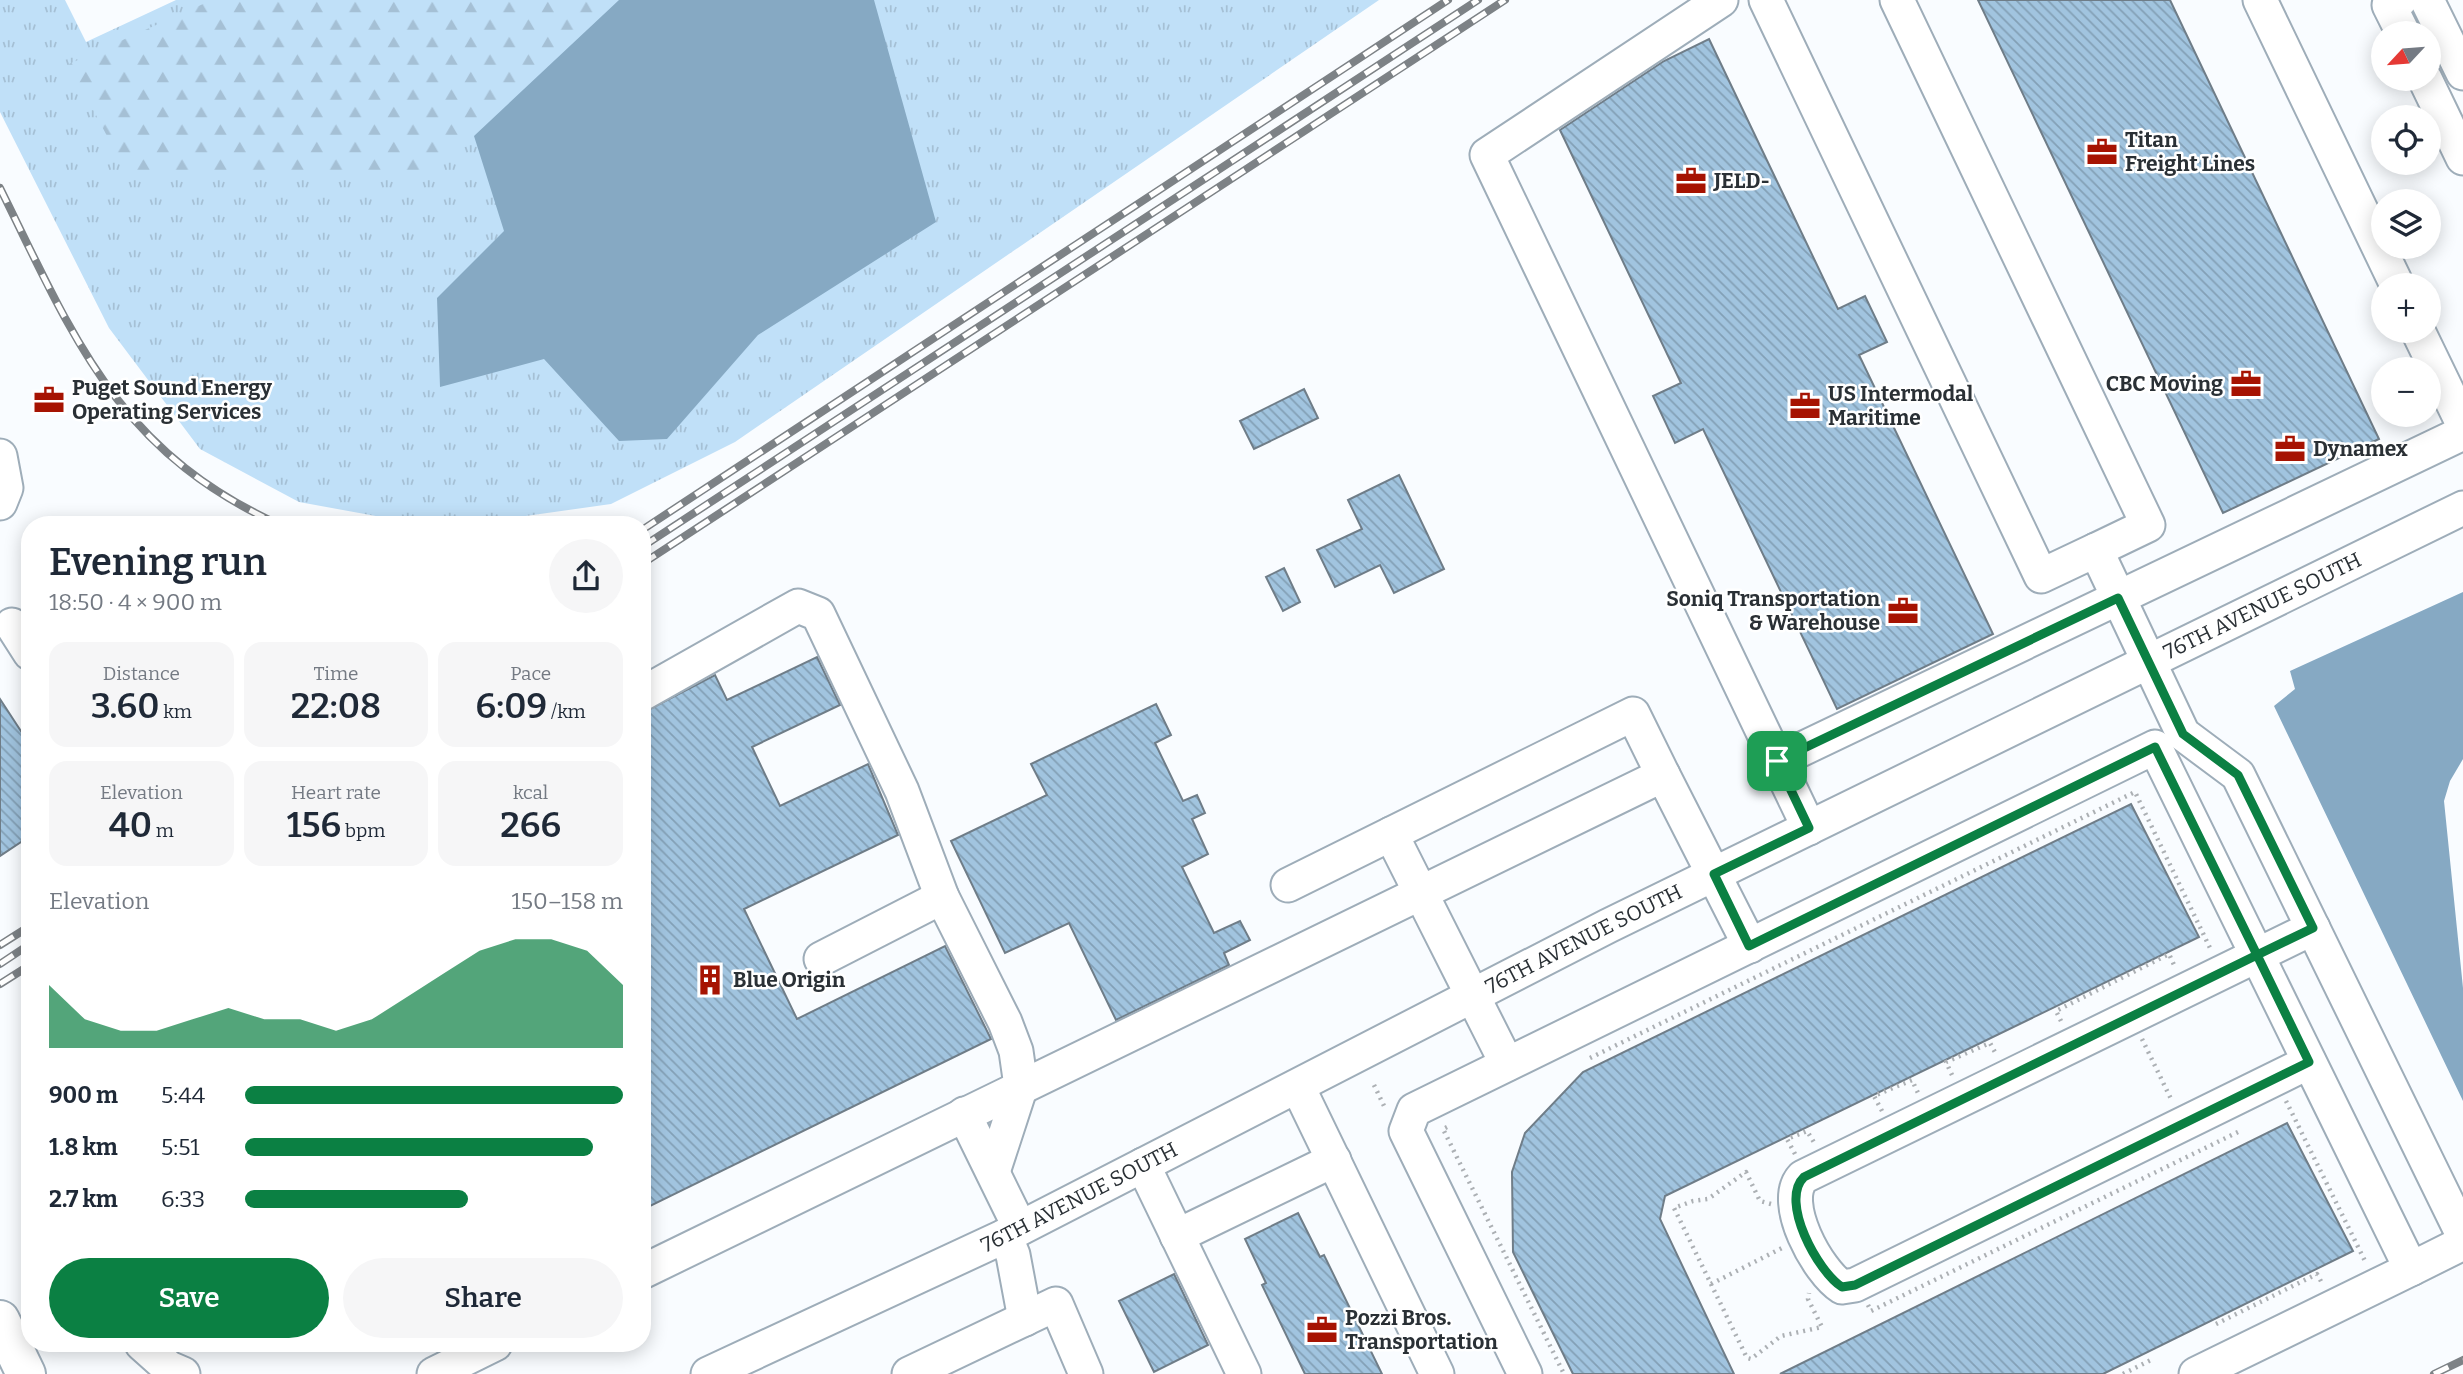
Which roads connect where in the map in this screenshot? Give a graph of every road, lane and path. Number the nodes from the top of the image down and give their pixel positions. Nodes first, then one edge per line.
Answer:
1 (1721, 0) edge
2 (1766, 0) edge
3 (1897, 0) edge
4 (2260, 0) edge
5 (2400, 0) edge
6 (2427, 0) edge
7 (2397, 21) edge
8 (2463, 74) edge
9 (2431, 91) edge
10 (2463, 158) edge
11 (2390, 273) edge
12 (2424, 343) edge
13 (2463, 424) edge
14 (2463, 433) edge
15 (0, 456) edge
16 (0, 503) edge
17 (2463, 508) edge
18 (2095, 550) junction
19 (2118, 598) junction
20 (2149, 662) junction
21 (651, 689) edge
22 (1777, 761) junction
23 (1662, 775) junction
24 (1809, 828) junction
25 (1391, 834) junction
26 (1714, 874) junction
27 (1288, 885) dead end
28 (1420, 892) junction
29 (942, 897) junction
30 (2313, 928) junction
31 (1749, 946) junction
32 (2257, 955) junction
33 (821, 959) dead end
34 (2113, 982) dead end
35 (1474, 996) junction
36 (2131, 1017) junction
37 (2309, 1062) junction
38 (1507, 1064) junction
39 (1021, 1086) junction
40 (1298, 1087) junction
41 (964, 1114) junction
42 (2190, 1138) junction
43 (1334, 1160) junction
44 (1143, 1165) junction
45 (993, 1172) junction
46 (1013, 1232) junction
47 (2463, 1235) edge
48 (1177, 1236) junction
49 (2463, 1243) edge
50 (1790, 1244) dead end
51 (651, 1268) edge
52 (2411, 1269) junction
53 (1711, 1284) dead end
54 (1025, 1319) junction
55 (0, 1320) edge
56 (151, 1352) edge
57 (482, 1354) edge
58 (2151, 1360) dead end
59 (26, 1374) edge
60 (183, 1374) edge
61 (434, 1374) edge
62 (708, 1374) edge
63 (909, 1374) edge
64 (1086, 1374) edge
65 (1244, 1374) edge
66 (1437, 1374) edge
67 (1525, 1374) edge
68 (2123, 1374) edge
69 (2196, 1374) edge

1 - 22 street
2 - 18 street
3 - 18 street
4 - 11 street
5 - 7 street
6 - 8 street
9 - 10 street
12 - 13 street
14 - 19 street
15 - 16 street
17 - 20 street, 76TH AVENUE SOUTH
18 - 19 street
19 - 20 street
19 - 22 street
20 - 24 street, 76TH AVENUE SOUTH
20 - 30 street
21 - 29 street
22 - 24 street
23 - 25 street
23 - 26 street
23 - 28 street
24 - 26 street, 76TH AVENUE SOUTH
25 - 27 street
25 - 28 street
26 - 31 street
26 - 35 street, 76TH AVENUE SOUTH
28 - 35 street
28 - 39 street
29 - 33 street
29 - 39 street
30 - 32 street
30 - 47 street
31 - 32 street
31 - 38 street
32 - 36 street
32 - 37 street
34 - 36 path
35 - 38 street
35 - 40 street, 76TH AVENUE SOUTH
36 - 42 path
36 - 42 street
37 - 42 street
37 - 52 street
38 - 67 street
39 - 41 street
39 - 45 street
40 - 43 street
40 - 44 street, 76TH AVENUE SOUTH
41 - 45 street
41 - 51 street
43 - 48 street
43 - 66 street
44 - 46 street, 76TH AVENUE SOUTH
44 - 48 street
45 - 46 street
46 - 54 street
46 - 62 street, 76TH AVENUE SOUTH
48 - 65 street
49 - 52 street
50 - 53 path
52 - 69 street
54 - 63 street
54 - 64 street
55 - 59 main road
56 - 60 street
57 - 61 street
58 - 68 path

